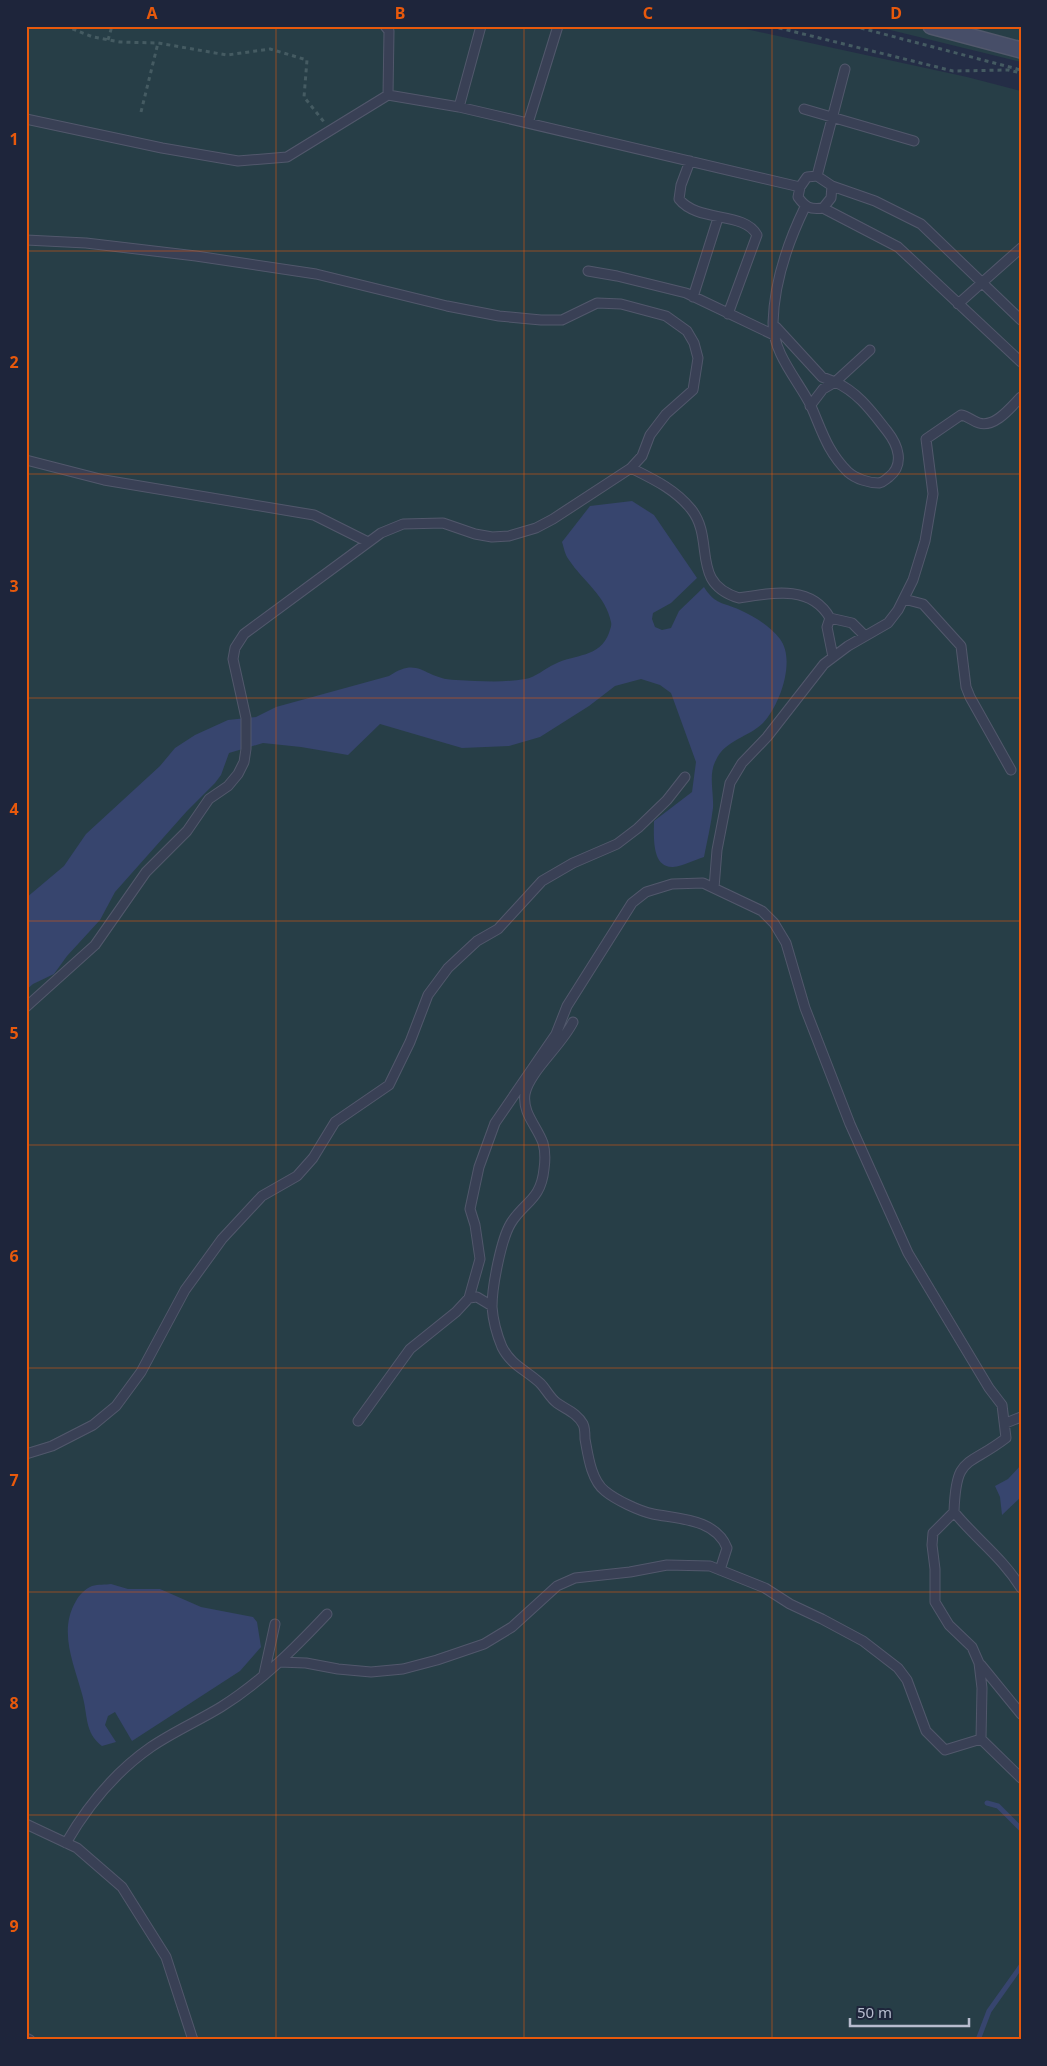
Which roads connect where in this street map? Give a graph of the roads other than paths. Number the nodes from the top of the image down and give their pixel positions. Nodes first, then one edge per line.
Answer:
1 (385, 26) edge
2 (481, 26) edge
3 (558, 26) edge
4 (931, 26) edge
5 (1021, 50) edge
6 (845, 69) dead end
7 (388, 95) junction
8 (459, 107) junction
9 (804, 109) dead end
10 (832, 118) junction
11 (26, 119) edge
12 (528, 123) junction
13 (914, 141) dead end
14 (690, 161) junction
15 (817, 176) junction
16 (832, 186) junction
17 (800, 187) junction
18 (805, 207) junction
19 (823, 208) junction
20 (718, 218) junction
21 (26, 240) edge
22 (1021, 248) edge
23 (588, 271) dead end
24 (982, 283) junction
25 (693, 297) junction
26 (958, 304) junction
27 (728, 314) junction
28 (1021, 320) edge
29 (773, 324) junction
30 (776, 336) junction
31 (870, 350) dead end
32 (1021, 362) edge
33 (835, 382) junction
34 (1021, 397) edge
35 (810, 406) junction
36 (26, 460) edge
37 (631, 468) junction
38 (368, 542) junction
39 (904, 599) junction
40 (830, 618) junction
41 (864, 636) junction
42 (834, 657) junction
43 (1011, 770) dead end
44 (685, 776) dead end
45 (714, 888) junction
46 (26, 1007) edge
47 (573, 1022) dead end
48 (469, 1298) junction
49 (492, 1306) junction
50 (1021, 1418) edge
51 (358, 1421) dead end
52 (1006, 1423) junction
53 (26, 1454) edge
54 (954, 1512) junction
55 (720, 1570) junction
56 (1021, 1588) edge
57 (327, 1614) dead end
58 (275, 1624) dead end
59 (279, 1662) junction
60 (979, 1662) junction
61 (264, 1674) junction
62 (1021, 1714) edge
63 (981, 1739) junction
64 (1021, 1778) edge
65 (26, 1824) edge
66 (66, 1843) junction
67 (26, 2038) edge
68 (30, 2040) edge
69 (193, 2040) edge

1 - 7 lane
2 - 8 lane
3 - 12 lane
4 - 5 main road
6 - 10 lane
7 - 8 lane
7 - 11 lane
8 - 12 lane
9 - 10 lane
10 - 13 lane
10 - 15 lane
12 - 14 lane
14 - 17 lane
14 - 20 lane
15 - 16 lane
15 - 17 lane
16 - 19 lane
16 - 24 lane
17 - 18 lane
18 - 19 lane
18 - 29 lane
19 - 26 lane
20 - 25 lane
20 - 27 lane
21 - 37 lane
22 - 24 lane
23 - 25 lane
24 - 26 lane
24 - 28 lane
25 - 27 lane
26 - 32 lane
27 - 30 lane
29 - 30 lane
29 - 33 lane
30 - 35 lane
31 - 33 lane
33 - 35 lane
33 - 35 lane
34 - 39 lane
36 - 38 lane
37 - 38 lane
37 - 40 lane
38 - 46 lane
39 - 41 lane
39 - 43 lane
40 - 41 lane
40 - 42 lane
41 - 42 lane
42 - 45 lane
44 - 53 lane
45 - 48 lane
45 - 52 lane
47 - 49 lane
48 - 49 lane
48 - 51 lane
49 - 55 lane
50 - 52 lane
52 - 54 lane
54 - 56 lane
54 - 60 lane
55 - 59 lane
55 - 63 lane
57 - 59 lane
58 - 61 lane
59 - 61 lane
60 - 62 lane
60 - 63 lane
61 - 66 lane
63 - 64 lane
65 - 66 lane
66 - 69 lane
67 - 68 lane

